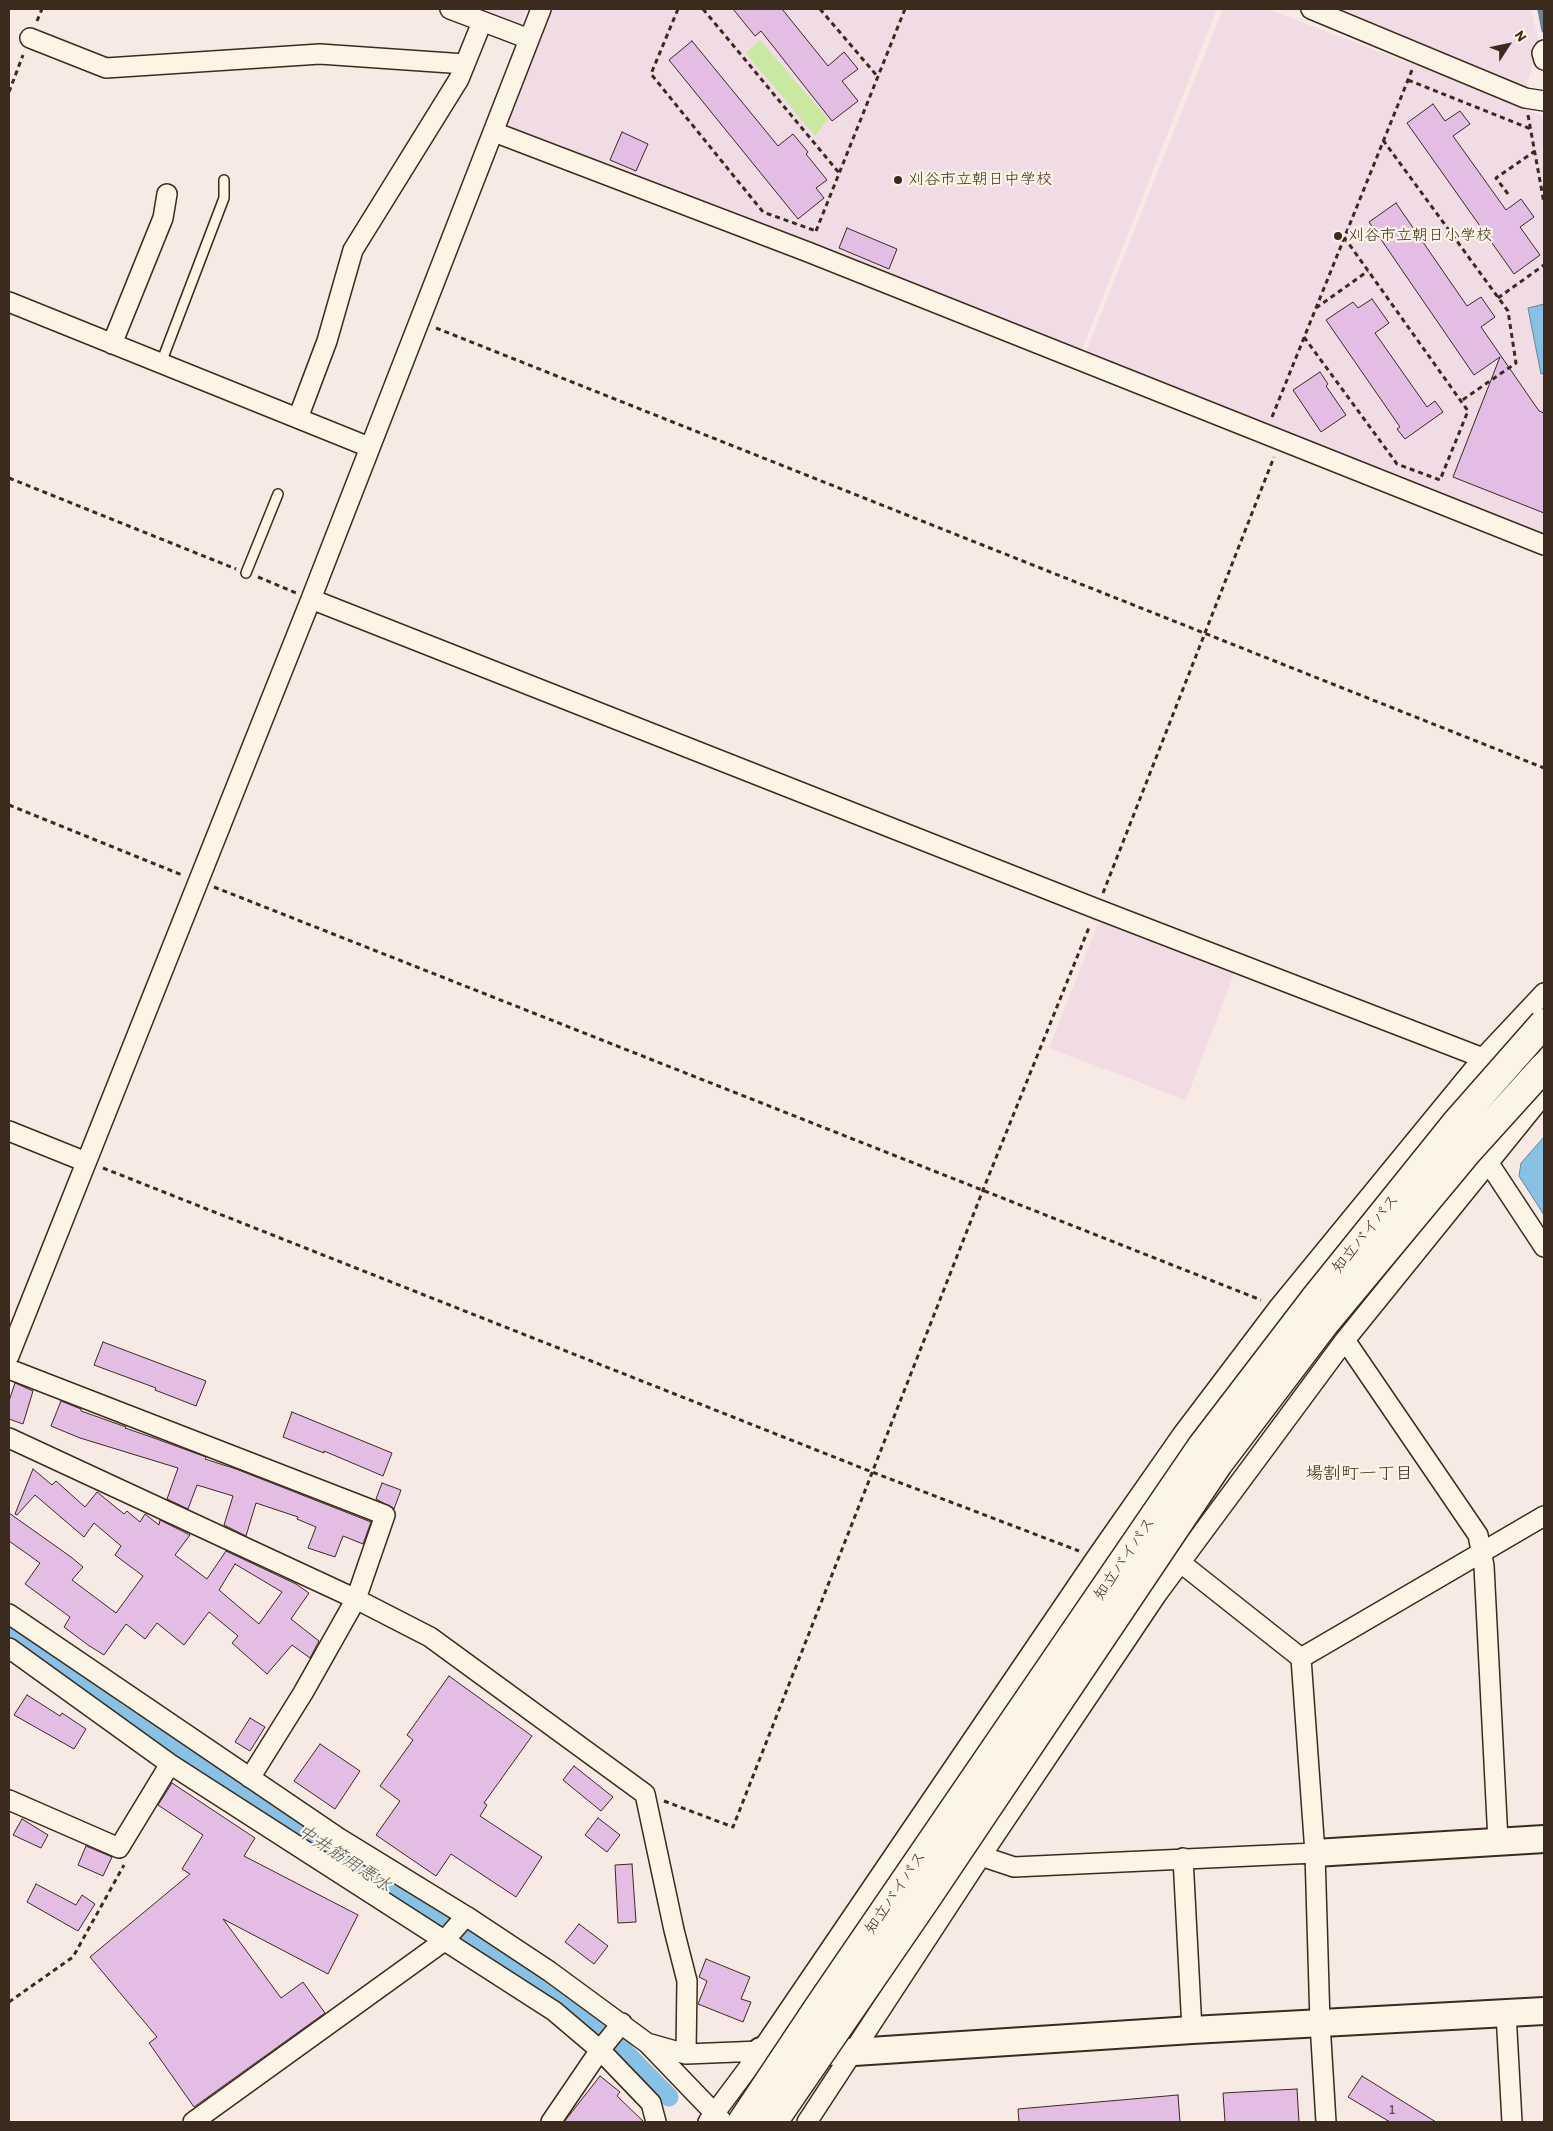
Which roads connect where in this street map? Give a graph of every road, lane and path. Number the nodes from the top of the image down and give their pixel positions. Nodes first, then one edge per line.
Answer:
1 (450, 9) edge
2 (541, 9) edge
3 (678, 9) edge
4 (703, 9) edge
5 (820, 9) edge
6 (905, 9) edge
7 (1311, 9) edge
8 (482, 22) junction
9 (30, 38) dead end
10 (529, 39) junction
11 (1544, 50) edge
12 (1418, 53) junction
13 (1544, 60) edge
14 (465, 64) junction
15 (878, 78) junction
16 (1408, 80) junction
17 (1525, 98) junction
18 (1544, 101) edge
19 (1531, 129) junction
20 (494, 132) junction
21 (1384, 140) junction
22 (1535, 151) junction
23 (840, 174) junction
24 (224, 180) dead end
25 (167, 194) dead end
26 (1508, 194) dead end
27 (1544, 203) edge
28 (816, 231) junction
29 (1344, 238) junction
30 (808, 252) junction
31 (1544, 265) edge
32 (1368, 270) junction
33 (1498, 298) junction
34 (9, 302) edge
35 (1316, 308) junction
36 (419, 321) junction
37 (1304, 338) junction
38 (112, 344) junction
39 (161, 363) junction
40 (1461, 401) junction
41 (298, 418) junction
42 (1273, 437) junction
43 (369, 447) junction
44 (9, 478) edge
45 (278, 494) dead end
46 (1544, 545) edge
47 (246, 573) junction
48 (311, 598) junction
49 (1205, 632) junction
50 (1544, 768) edge
51 (9, 805) edge
52 (198, 881) junction
53 (1096, 909) junction
54 (1544, 993) edge
55 (1544, 1023) edge
56 (1483, 1058) junction
57 (1544, 1067) edge
58 (1542, 1096) edge
59 (9, 1131) edge
60 (86, 1162) junction
61 (1488, 1162) junction
62 (984, 1190) junction
63 (1544, 1247) edge
64 (1279, 1307) junction
65 (1345, 1340) junction
66 (9, 1356) edge
67 (9, 1369) edge
68 (9, 1438) edge
69 (872, 1472) junction
70 (1544, 1516) edge
71 (1482, 1552) junction
72 (1096, 1558) junction
73 (1181, 1563) junction
74 (1157, 1594) junction
75 (356, 1599) junction
76 (9, 1614) edge
77 (11, 1652) edge
78 (1301, 1658) junction
79 (170, 1764) junction
80 (250, 1778) junction
81 (645, 1794) junction
82 (9, 1800) edge
83 (918, 1820) junction
84 (1544, 1839) edge
85 (1498, 1841) junction
86 (120, 1848) junction
87 (1315, 1853) junction
88 (981, 1856) junction
89 (1183, 1858) junction
90 (466, 1916) junction
91 (444, 1941) junction
92 (9, 2002) edge
93 (1544, 2012) edge
94 (1506, 2013) junction
95 (1320, 2023) junction
96 (1192, 2030) junction
97 (610, 2037) junction
98 (647, 2042) junction
99 (762, 2052) junction
100 (854, 2052) junction
101 (686, 2054) junction
102 (715, 2120) edge
103 (193, 2122) edge
104 (551, 2122) edge
105 (656, 2122) edge
106 (742, 2122) edge
107 (773, 2122) edge
108 (807, 2122) edge
109 (1326, 2122) edge
110 (1512, 2122) edge

1 - 8 street
2 - 10 street
3 - 28 path
4 - 23 path
5 - 15 path
6 - 15 path
7 - 12 street
8 - 10 street
8 - 14 street
9 - 14 street
10 - 20 street
11 - 13 street
12 - 16 path
12 - 17 street
14 - 41 street
15 - 23 path
16 - 19 path
16 - 21 path
17 - 18 street
17 - 19 path
19 - 22 path
20 - 30 street
20 - 36 street
21 - 29 path
21 - 33 path
22 - 26 path
22 - 27 path
23 - 28 path
24 - 39 lane
25 - 38 street
28 - 30 path
29 - 32 path
29 - 35 path
30 - 42 street
31 - 33 path
32 - 35 path
32 - 40 path
33 - 40 path
34 - 38 street
35 - 37 path
36 - 43 street
36 - 49 path
37 - 40 path
37 - 42 path
38 - 39 street
39 - 41 street
41 - 43 street
42 - 46 street
42 - 49 path
43 - 48 street
44 - 47 path
45 - 47 lane
47 - 48 path
48 - 52 street
48 - 53 street
49 - 50 path
49 - 53 path
51 - 52 path
52 - 60 street
52 - 62 path
53 - 56 street
53 - 62 path
54 - 56 street
55 - 106 highway, 知立バイパス, bridge
56 - 58 street
56 - 64 street
57 - 107 highway, 知立バイパス, bridge
58 - 61 street
59 - 60 street
60 - 66 street
60 - 69 path
61 - 63 street
61 - 65 street
62 - 64 path
62 - 69 path
64 - 72 street
65 - 71 street
65 - 73 street
67 - 75 street
68 - 75 street
69 - 72 path
69 - 81 path
70 - 71 street
71 - 78 street
71 - 85 street
72 - 74 street
72 - 83 street
73 - 74 street
73 - 78 street
74 - 88 street
75 - 80 street
75 - 81 street
76 - 80 street
77 - 79 street
78 - 87 street
79 - 86 street
79 - 91 street
80 - 90 street
81 - 101 street
82 - 86 street
83 - 88 street
83 - 99 street
84 - 85 street
85 - 87 street
86 - 92 path
87 - 89 street
87 - 95 street
88 - 89 street
88 - 100 street
89 - 96 street
90 - 91 street
90 - 97 street
91 - 97 street
91 - 103 street
93 - 94 street
94 - 95 street
94 - 110 street
95 - 96 street
95 - 109 street
96 - 100 street
97 - 98 street
97 - 104 street
97 - 105 street
98 - 101 street
98 - 102 street
99 - 100 street
99 - 101 street
99 - 102 street
100 - 108 street

